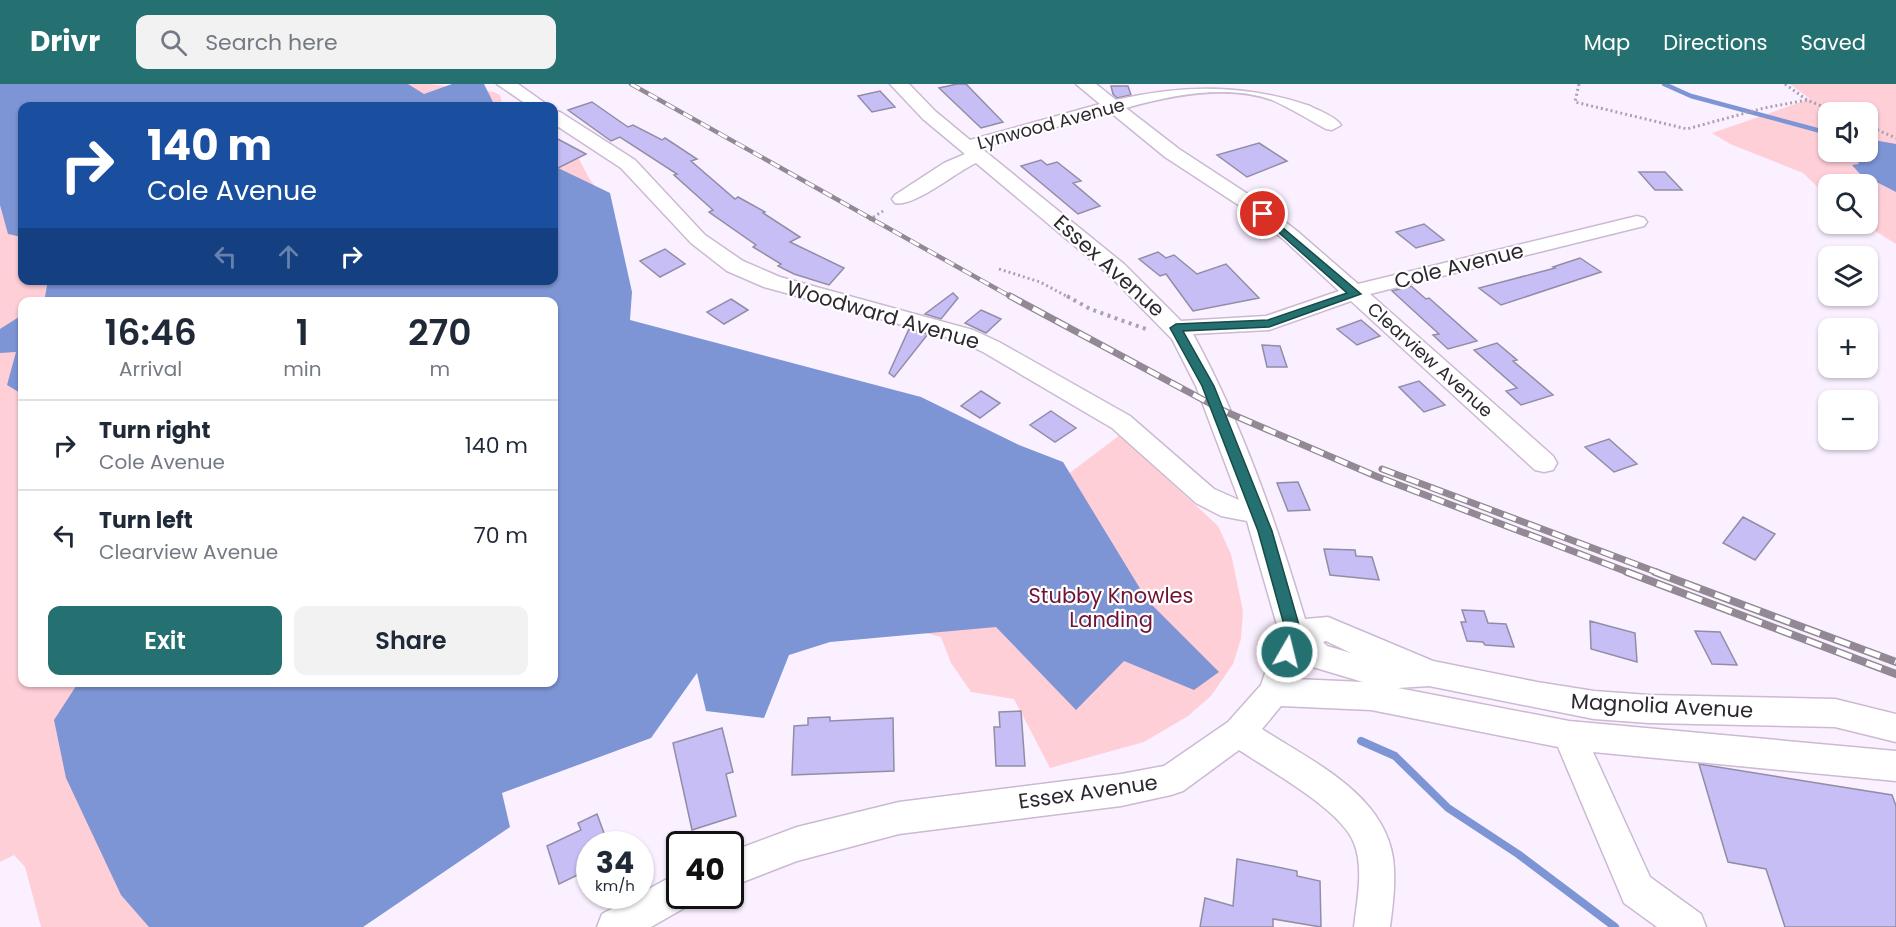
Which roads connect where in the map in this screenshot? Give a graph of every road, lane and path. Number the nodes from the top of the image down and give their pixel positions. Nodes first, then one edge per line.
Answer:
1 (506, 84) edge
2 (1085, 84) edge
3 (1579, 84) edge
4 (1785, 84) edge
5 (909, 87) edge
6 (1807, 100) junction
7 (534, 102) edge
8 (1818, 105) edge
9 (1113, 107) junction
10 (558, 119) edge
11 (1332, 125) dead end
12 (1878, 130) edge
13 (1896, 138) edge
14 (974, 151) junction
15 (902, 199) dead end
16 (883, 211) dead end
17 (869, 220) dead end
18 (1637, 222) dead end
19 (999, 269) dead end
20 (1355, 294) junction
21 (1179, 331) junction
22 (1544, 464) dead end
23 (1257, 512) junction
24 (1294, 632) junction
25 (1274, 692) junction
26 (1896, 728) edge
27 (1239, 732) junction
28 (1569, 735) junction
29 (1896, 766) edge
30 (744, 865) edge
31 (666, 898) edge
32 (615, 927) edge
33 (1372, 927) edge
34 (1688, 927) edge

1 - 7 street
2 - 9 street, Clearview Avenue
3 - 6 path
4 - 6 path
5 - 14 street, Essex Avenue
6 - 8 path
9 - 11 street, Lynwood Avenue
9 - 14 street, Lynwood Avenue
9 - 20 street, Clearview Avenue
10 - 23 street, Woodward Avenue
12 - 13 path
14 - 15 street, Lynwood Avenue
14 - 21 street, Essex Avenue
16 - 17 path
18 - 20 street, Cole Avenue
19 - 21 path
20 - 21 street, Cole Avenue
20 - 22 street, Clearview Avenue
21 - 23 street, Essex Avenue
23 - 24 street, Essex Avenue
24 - 25 street, Essex Avenue
24 - 26 street, Magnolia Avenue
25 - 27 street, Essex Avenue
25 - 28 street
27 - 30 street, Essex Avenue
27 - 33 street
28 - 29 street
28 - 34 street
31 - 32 street

